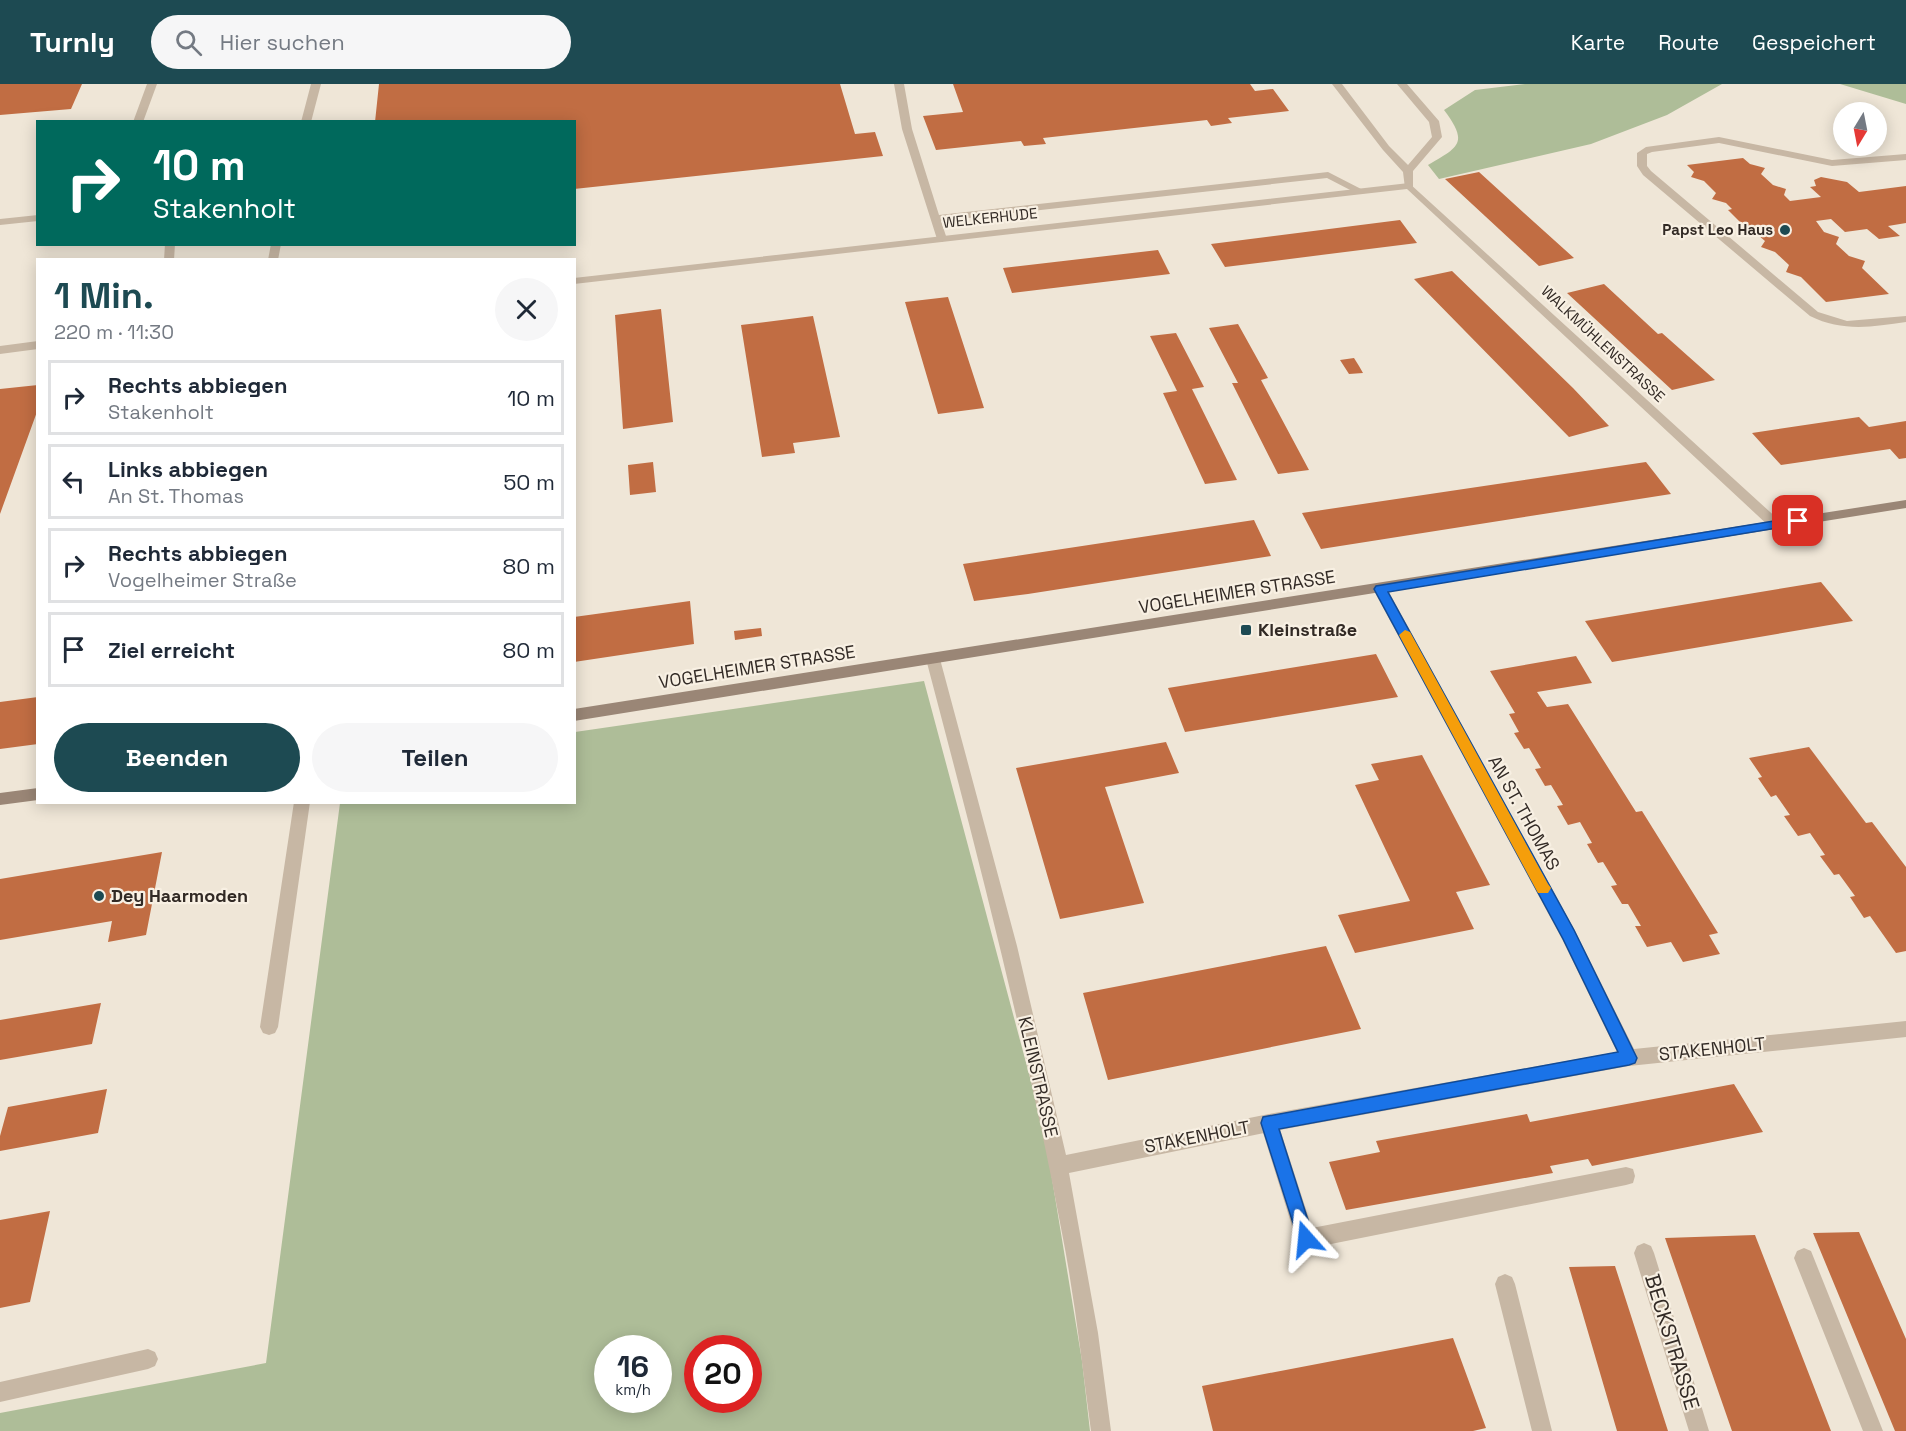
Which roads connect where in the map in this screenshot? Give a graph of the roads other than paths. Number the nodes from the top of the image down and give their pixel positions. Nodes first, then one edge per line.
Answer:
1 (152, 84) edge
2 (316, 84) edge
3 (899, 84) edge
4 (1337, 84) edge
5 (1402, 84) edge
6 (139, 120) edge
7 (307, 120) edge
8 (1906, 157) edge
9 (1408, 171) junction
10 (1409, 186) junction
11 (1360, 191) junction
12 (36, 218) edge
13 (936, 218) junction
14 (0, 222) edge
15 (942, 239) junction
16 (576, 281) edge
17 (1906, 319) edge
18 (36, 345) edge
19 (0, 350) edge
20 (1906, 504) edge
21 (1776, 525) junction
22 (1380, 589) junction
23 (933, 659) junction
24 (576, 716) edge
25 (36, 794) edge
26 (0, 799) edge
27 (302, 804) edge
28 (269, 1027) dead end
29 (1906, 1029) edge
30 (1629, 1058) junction
31 (1269, 1123) junction
32 (1059, 1166) junction
33 (1626, 1176) dead end
34 (1644, 1253) dead end
35 (1804, 1258) dead end
36 (1505, 1284) dead end
37 (148, 1359) dead end
38 (0, 1392) edge
39 (1101, 1431) edge
40 (1542, 1431) edge
41 (1699, 1431) edge
42 (1872, 1431) edge

1 - 6 street
2 - 7 street
3 - 13 street
4 - 9 street
5 - 9 street
8 - 17 street
9 - 10 street
10 - 11 street, WELKERHUDE
10 - 21 street, WALKMÜHLENSTRASSE
11 - 13 street
11 - 15 street, WELKERHUDE
12 - 14 street
13 - 15 street
15 - 16 street, WELKERHUDE
18 - 19 street
20 - 21 main road, VOGELHEIMER STRASSE
21 - 22 main road, VOGELHEIMER STRASSE
22 - 23 main road, VOGELHEIMER STRASSE
22 - 30 street, AN ST. THOMAS
23 - 24 main road, VOGELHEIMER STRASSE
23 - 32 street, KLEINSTRASSE
25 - 26 main road
27 - 28 street
29 - 30 street, STAKENHOLT
30 - 31 street, STAKENHOLT
31 - 32 street, STAKENHOLT
31 - 33 street
32 - 39 street, KLEINSTRASSE
34 - 41 street, BECKSTRASSE
35 - 42 street
36 - 40 street
37 - 38 street

